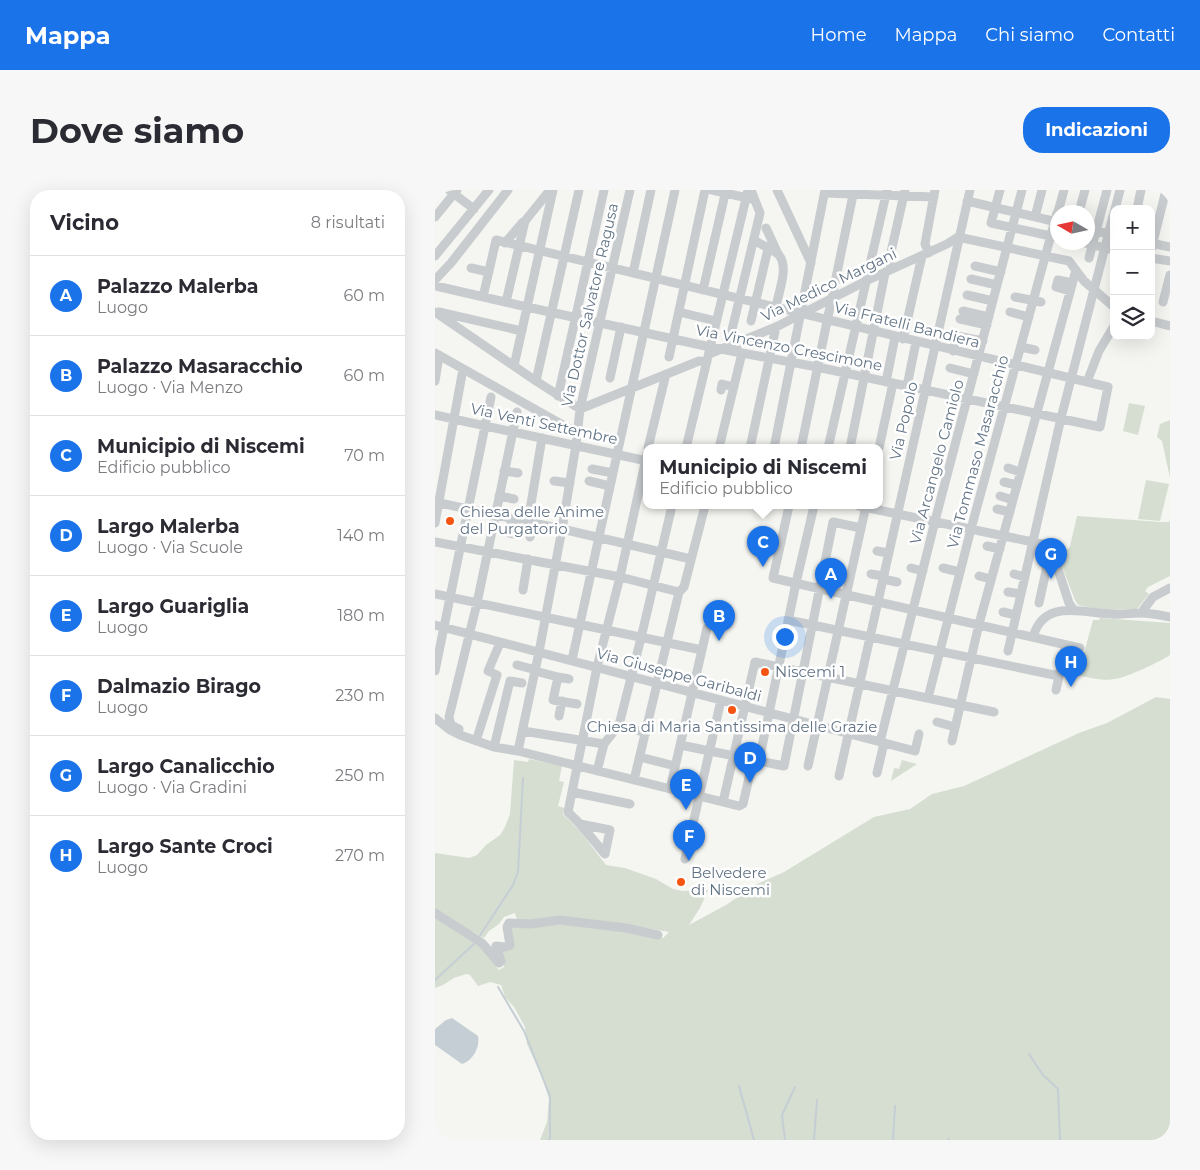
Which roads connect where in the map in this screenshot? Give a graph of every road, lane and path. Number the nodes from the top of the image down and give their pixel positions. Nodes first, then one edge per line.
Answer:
1 (489, 190) edge
2 (508, 190) edge
3 (551, 190) edge
4 (579, 190) edge
5 (604, 190) edge
6 (630, 190) edge
7 (651, 190) edge
8 (675, 190) edge
9 (705, 190) edge
10 (712, 190) edge
11 (777, 190) edge
12 (970, 190) edge
13 (999, 190) edge
14 (1022, 190) edge
15 (1042, 190) edge
16 (1064, 190) edge
17 (1085, 190) edge
18 (1107, 190) edge
19 (1120, 190) edge
20 (1141, 190) edge
21 (1167, 190) edge
22 (453, 191) edge
23 (825, 191) edge
24 (726, 192) edge
25 (854, 192) edge
26 (886, 193) edge
27 (905, 193) edge
28 (750, 194) edge
29 (934, 194) edge
30 (967, 201) junction
31 (1060, 205) edge
32 (1081, 205) edge
33 (1116, 205) edge
34 (1138, 205) edge
35 (995, 208) junction
36 (474, 209) junction
37 (437, 212) edge
38 (1016, 213) junction
39 (1035, 217) junction
40 (1050, 217) edge
41 (525, 221) junction
42 (1095, 222) edge
43 (1012, 227) junction
44 (767, 228) dead end
45 (1095, 231) edge
46 (1110, 235) edge
47 (1155, 235) edge
48 (1050, 236) edge
49 (959, 237) junction
50 (1110, 237) edge
51 (754, 240) junction
52 (501, 242) junction
53 (947, 244) junction
54 (1095, 245) edge
55 (519, 246) junction
56 (1050, 246) edge
57 (1155, 246) edge
58 (1104, 247) junction
59 (956, 248) junction
60 (1007, 248) junction
61 (1170, 248) edge
62 (1110, 249) edge
63 (768, 250) junction
64 (1091, 250) edge
65 (539, 251) junction
66 (778, 254) junction
67 (925, 254) junction
68 (435, 256) edge
69 (564, 256) junction
70 (1045, 256) junction
71 (1089, 258) dead end
72 (1155, 259) edge
73 (588, 262) junction
74 (1170, 262) edge
75 (811, 263) junction
76 (975, 266) dead end
77 (471, 268) dead end
78 (612, 268) junction
79 (1076, 270) junction
80 (889, 271) junction
81 (489, 272) junction
82 (1001, 272) junction
83 (633, 273) junction
84 (1170, 275) edge
85 (657, 278) junction
86 (435, 280) edge
87 (971, 280) dead end
88 (866, 281) junction
89 (685, 285) junction
90 (997, 285) junction
91 (435, 286) edge
92 (703, 290) junction
93 (1093, 290) junction
94 (723, 294) junction
95 (967, 295) dead end
96 (1015, 296) dead end
97 (483, 297) junction
98 (740, 299) junction
99 (831, 300) junction
100 (993, 301) junction
101 (1037, 301) junction
102 (506, 302) junction
103 (755, 302) junction
104 (1110, 302) edge
105 (1163, 302) dead end
106 (527, 307) junction
107 (775, 307) junction
108 (435, 311) edge
109 (551, 312) junction
110 (679, 312) junction
111 (1009, 312) dead end
112 (801, 314) junction
113 (961, 315) dead end
114 (575, 317) junction
115 (1029, 317) junction
116 (826, 320) junction
117 (717, 321) junction
118 (988, 321) junction
119 (600, 322) junction
120 (751, 322) dead end
121 (1155, 322) edge
122 (1170, 326) edge
123 (621, 327) junction
124 (776, 327) junction
125 (856, 327) junction
126 (522, 331) junction
127 (645, 332) junction
128 (873, 332) junction
129 (1110, 333) edge
130 (673, 338) junction
131 (899, 338) junction
132 (916, 342) junction
133 (983, 342) junction
134 (935, 347) junction
135 (1021, 347) junction
136 (723, 349) joint
137 (738, 349) junction
138 (1035, 350) dead end
139 (953, 351) junction
140 (437, 354) edge
141 (709, 354) junction
142 (979, 357) junction
143 (669, 358) dead end
144 (769, 358) junction
145 (791, 362) junction
146 (514, 366) junction
147 (1016, 366) junction
148 (817, 367) junction
149 (950, 368) dead end
150 (463, 369) junction
151 (846, 373) junction
152 (1047, 373) junction
153 (666, 374) junction
154 (974, 374) junction
155 (864, 377) junction
156 (610, 378) dead end
157 (1071, 378) junction
158 (435, 380) edge
159 (536, 381) junction
160 (889, 382) junction
161 (1087, 382) junction
162 (907, 386) junction
163 (734, 387) junction
164 (1108, 387) joint
165 (633, 388) junction
166 (721, 390) dead end
167 (926, 390) junction
168 (558, 396) junction
169 (491, 397) dead end
170 (968, 399) junction
171 (1005, 407) junction
172 (580, 409) junction
173 (517, 412) dead end
174 (1036, 413) junction
175 (435, 415) edge
176 (1061, 418) junction
177 (453, 419) junction
178 (484, 425) junction
179 (512, 431) junction
180 (577, 433) junction
181 (542, 438) junction
182 (649, 444) edge
183 (687, 444) edge
184 (720, 444) edge
185 (751, 444) edge
186 (775, 444) edge
187 (802, 444) edge
188 (829, 444) edge
189 (851, 444) edge
190 (880, 444) edge
191 (576, 445) junction
192 (617, 454) junction
193 (643, 458) edge
194 (1007, 468) dead end
195 (592, 469) dead end
196 (504, 471) junction
197 (643, 471) edge
198 (1021, 472) junction
199 (518, 473) dead end
200 (613, 473) junction
201 (554, 480) dead end
202 (589, 481) dead end
203 (1004, 482) dead end
204 (570, 483) junction
205 (1017, 485) junction
206 (610, 486) junction
207 (971, 492) dead end
208 (981, 494) junction
209 (499, 496) junction
210 (1001, 496) dead end
211 (514, 499) dead end
212 (1013, 500) junction
213 (969, 501) dead end
214 (437, 503) edge
215 (978, 504) junction
216 (467, 509) junction
217 (671, 509) edge
218 (704, 509) edge
219 (788, 509) edge
220 (813, 509) edge
221 (863, 509) edge
222 (876, 509) edge
223 (997, 509) dead end
224 (1010, 512) junction
225 (897, 514) junction
226 (495, 515) junction
227 (511, 518) junction
228 (935, 521) junction
229 (531, 522) junction
230 (435, 523) edge
231 (861, 528) junction
232 (562, 529) junction
233 (971, 529) junction
234 (514, 534) dead end
235 (1003, 535) junction
236 (531, 537) dead end
237 (599, 538) junction
238 (435, 542) edge
239 (1033, 542) junction
240 (626, 544) junction
241 (987, 546) dead end
242 (460, 547) junction
243 (1051, 548) junction
244 (999, 549) junction
245 (877, 551) dead end
246 (487, 552) junction
247 (661, 552) junction
248 (889, 553) junction
249 (528, 559) junction
250 (691, 559) junction
251 (555, 564) junction
252 (911, 568) dead end
253 (943, 568) dead end
254 (923, 570) junction
255 (591, 572) junction
256 (960, 572) junction
257 (871, 574) dead end
258 (1014, 574) dead end
259 (979, 576) dead end
260 (1025, 576) junction
261 (620, 577) junction
262 (883, 578) junction
263 (991, 579) junction
264 (897, 582) dead end
265 (796, 583) junction
266 (654, 585) junction
267 (819, 588) junction
268 (1170, 588) edge
269 (523, 590) dead end
270 (679, 592) junction
271 (1008, 592) dead end
272 (435, 594) edge
273 (846, 594) junction
274 (1021, 594) junction
275 (451, 597) junction
276 (878, 601) junction
277 (477, 603) junction
278 (1039, 603) dead end
279 (913, 609) junction
280 (1074, 610) junction
281 (1003, 612) dead end
282 (1141, 613) junction
283 (1016, 616) junction
284 (545, 617) junction
285 (1170, 617) edge
286 (948, 618) junction
287 (788, 620) junction
288 (580, 624) junction
289 (812, 624) junction
290 (979, 624) junction
291 (439, 626) edge
292 (707, 628) dead end
293 (607, 629) junction
294 (838, 630) junction
295 (1012, 632) junction
296 (470, 634) junction
297 (870, 636) junction
298 (1033, 637) junction
299 (641, 638) junction
300 (500, 643) junction
301 (668, 643) junction
302 (905, 643) junction
303 (1066, 645) junction
304 (1080, 648) dead end
305 (702, 650) junction
306 (940, 650) junction
307 (1008, 651) dead end
308 (539, 652) junction
309 (971, 658) junction
310 (572, 660) junction
311 (517, 666) dead end
312 (597, 667) junction
313 (779, 667) junction
314 (536, 671) junction
315 (435, 672) edge
316 (802, 672) junction
317 (1059, 675) junction
318 (558, 676) junction
319 (631, 677) junction
320 (827, 678) junction
321 (569, 679) dead end
322 (522, 683) dead end
323 (658, 684) junction
324 (860, 685) junction
325 (1056, 690) dead end
326 (893, 691) junction
327 (692, 692) junction
328 (928, 698) junction
329 (721, 700) junction
330 (562, 701) junction
331 (577, 704) dead end
332 (960, 705) junction
333 (745, 706) junction
334 (994, 712) dead end
335 (769, 713) junction
336 (559, 716) dead end
337 (435, 718) edge
338 (794, 719) junction
339 (875, 722) dead end
340 (937, 722) dead end
341 (885, 724) junction
342 (619, 725) junction
343 (817, 725) junction
344 (955, 727) junction
345 (523, 731) junction
346 (646, 733) junction
347 (849, 733) junction
348 (919, 734) dead end
349 (460, 735) junction
350 (582, 740) junction
351 (476, 741) junction
352 (952, 741) dead end
353 (882, 743) junction
354 (604, 744) junction
355 (680, 745) junction
356 (494, 747) junction
357 (519, 751) junction
358 (709, 751) junction
359 (734, 756) junction
360 (640, 757) junction
361 (756, 760) junction
362 (576, 766) junction
363 (675, 766) junction
364 (808, 766) dead end
365 (597, 771) junction
366 (877, 773) dead end
367 (839, 776) dead end
368 (634, 780) junction
369 (670, 789) junction
370 (571, 792) junction
371 (699, 796) junction
372 (723, 802) junction
373 (630, 804) dead end
374 (581, 824) dead end
375 (685, 859) dead end
376 (435, 913) edge
377 (658, 935) dead end

1 - 36 street
2 - 86 street
3 - 41 street
3 - 65 street
4 - 69 street
5 - 73 street
6 - 78 street, Via Dottor Salvatore Ragusa
7 - 83 street
8 - 85 street
9 - 89 street
10 - 24 street
11 - 75 street
12 - 30 street, Via Popolo
13 - 35 street
14 - 38 street, Via Arcangelo Camiolo
15 - 39 street
16 - 31 street, Via Tommaso Masaracchio
17 - 32 street
18 - 42 street
19 - 33 street
20 - 34 street
21 - 47 street
22 - 36 street
22 - 37 street
23 - 25 street
23 - 75 street
24 - 28 street
24 - 92 street
25 - 26 street
25 - 99 street
26 - 27 street
26 - 88 street
27 - 29 street
27 - 80 street
28 - 51 street
28 - 94 street
29 - 67 street
30 - 35 street
30 - 49 street, Via Popolo
35 - 38 street
35 - 43 street
36 - 68 street
38 - 39 street
38 - 43 street, Via Arcangelo Camiolo
39 - 40 street
41 - 52 street
41 - 55 street
43 - 48 street
43 - 60 street, Via Arcangelo Camiolo
44 - 66 street
45 - 46 street
49 - 53 street, Via Medico Margani
49 - 59 street, Via Popolo
49 - 60 street
50 - 58 street
51 - 63 street
51 - 98 street
52 - 55 street, Via Fratelli Bandiera
52 - 81 street
53 - 59 street
53 - 67 street, Via Medico Margani
54 - 58 street
55 - 65 street, Via Fratelli Bandiera
55 - 102 street
56 - 70 street, Via Tommaso Masaracchio
57 - 61 street
58 - 62 street
58 - 93 street
59 - 134 street, Via Popolo
60 - 70 street
60 - 82 street, Via Arcangelo Camiolo
63 - 66 street
63 - 103 street
64 - 71 street
65 - 69 street, Via Fratelli Bandiera
65 - 106 street
66 - 107 street
67 - 80 street, Via Medico Margani
67 - 131 street
69 - 73 street, Via Fratelli Bandiera
69 - 109 street
70 - 79 street
70 - 101 street, Via Tommaso Masaracchio
72 - 74 street
73 - 78 street, Via Fratelli Bandiera
73 - 114 street
75 - 112 street
76 - 82 street
77 - 81 street
78 - 83 street, Via Fratelli Bandiera
78 - 119 street, Via Dottor Salvatore Ragusa
79 - 93 street
79 - 152 street
80 - 88 street, Via Medico Margani
80 - 128 street
81 - 97 street
82 - 90 street, Via Arcangelo Camiolo
83 - 85 street, Via Fratelli Bandiera
84 - 105 street
85 - 89 street, Via Fratelli Bandiera
85 - 127 street
87 - 90 street
88 - 99 street, Via Medico Margani
88 - 125 street
89 - 92 street, Via Fratelli Bandiera
89 - 110 street
90 - 100 street, Via Arcangelo Camiolo
91 - 97 street, Via Vincenzo Crescimone
92 - 94 street, Via Fratelli Bandiera
93 - 104 street
93 - 157 street
94 - 98 street, Via Fratelli Bandiera
94 - 117 street
95 - 100 street
96 - 101 street
97 - 102 street, Via Vincenzo Crescimone
98 - 103 street, Via Fratelli Bandiera
98 - 137 street
99 - 112 street, Via Medico Margani
99 - 116 street
100 - 118 street, Via Arcangelo Camiolo
101 - 115 street, Via Tommaso Masaracchio
102 - 106 street, Via Vincenzo Crescimone
103 - 107 street, Via Fratelli Bandiera
103 - 120 street
106 - 109 street, Via Vincenzo Crescimone
106 - 126 street
107 - 112 street, Via Fratelli Bandiera
108 - 126 street
108 - 146 street
109 - 114 street, Via Vincenzo Crescimone
109 - 159 street
110 - 117 street
110 - 130 street
111 - 115 street
112 - 116 street, Via Fratelli Bandiera
112 - 124 street, Via Medico Margani
112 - 145 street
113 - 118 street
114 - 119 street, Via Vincenzo Crescimone
114 - 168 street
115 - 135 street, Via Tommaso Masaracchio
116 - 125 street, Via Fratelli Bandiera
116 - 148 street
117 - 141 street
118 - 133 street, Via Arcangelo Camiolo
119 - 123 street, Via Vincenzo Crescimone
119 - 172 street, Via Dottor Salvatore Ragusa
121 - 122 street
123 - 127 street, Via Vincenzo Crescimone
123 - 156 street
124 - 137 street, Via Medico Margani
124 - 144 street
125 - 128 street, Via Fratelli Bandiera
125 - 151 street
126 - 146 street
127 - 130 street, Via Vincenzo Crescimone
127 - 165 street
128 - 131 street, Via Fratelli Bandiera
128 - 155 street
129 - 161 street
130 - 141 street, Via Vincenzo Crescimone
130 - 143 street
131 - 132 street, Via Fratelli Bandiera
131 - 160 street
132 - 134 street, Via Fratelli Bandiera
132 - 162 street
133 - 139 street
133 - 142 street, Via Arcangelo Camiolo
134 - 139 street, Via Fratelli Bandiera
134 - 167 street, Via Popolo
135 - 138 street
135 - 147 street, Via Tommaso Masaracchio
136 - 137 street, Via Medico Margani
136 - 141 street, Via Vincenzo Crescimone
137 - 144 street, Via Vincenzo Crescimone
137 - 163 street
139 - 142 street, Via Fratelli Bandiera
140 - 150 street
140 - 158 street
141 - 153 street
141 - 183 street
142 - 147 street, Via Fratelli Bandiera
142 - 154 street, Via Arcangelo Camiolo
144 - 145 street, Via Vincenzo Crescimone
144 - 185 street
145 - 148 street, Via Vincenzo Crescimone
145 - 186 street
146 - 159 street
147 - 152 street, Via Fratelli Bandiera
147 - 171 street, Via Tommaso Masaracchio
148 - 151 street, Via Vincenzo Crescimone
148 - 187 street
149 - 154 street
150 - 177 street
150 - 180 street
151 - 155 street, Via Vincenzo Crescimone
151 - 188 street
152 - 157 street, Via Fratelli Bandiera
152 - 174 street
153 - 165 street
153 - 182 street
154 - 170 street, Via Arcangelo Camiolo
155 - 160 street, Via Vincenzo Crescimone
155 - 189 street
157 - 161 street, Via Fratelli Bandiera
157 - 176 street
159 - 168 street
160 - 162 street, Via Vincenzo Crescimone
160 - 190 street
161 - 164 street, Via Fratelli Bandiera
162 - 167 street, Via Vincenzo Crescimone
163 - 166 street
163 - 184 street
164 - 176 street, Via Vincenzo Crescimone
165 - 172 street
165 - 192 street
167 - 170 street, Via Vincenzo Crescimone
167 - 225 street, Via Popolo
168 - 172 street
169 - 178 street
170 - 171 street, Via Vincenzo Crescimone
170 - 228 street, Via Arcangelo Camiolo
171 - 174 street, Via Vincenzo Crescimone
171 - 208 street, Via Tommaso Masaracchio
172 - 180 street, Via Dottor Salvatore Ragusa
173 - 179 street
174 - 176 street, Via Vincenzo Crescimone
174 - 198 street
175 - 177 street, Via Venti Settembre
176 - 239 street
177 - 178 street, Via Venti Settembre
177 - 214 street
178 - 179 street, Via Venti Settembre
178 - 216 street
179 - 181 street, Via Venti Settembre
179 - 196 street
180 - 191 street, Via Dottor Salvatore Ragusa
181 - 191 street, Via Venti Settembre
181 - 229 street
191 - 192 street, Via Venti Settembre
191 - 204 street, Via Dottor Salvatore Ragusa
192 - 193 street, Via Venti Settembre
192 - 200 street
194 - 198 street
195 - 200 street
196 - 199 street
196 - 209 street
197 - 240 street
198 - 205 street
200 - 206 street
201 - 204 street
202 - 206 street
203 - 205 street
204 - 232 street, Via Dottor Salvatore Ragusa
205 - 212 street
206 - 237 street
207 - 208 street
208 - 215 street, Via Tommaso Masaracchio
209 - 211 street
209 - 226 street
210 - 212 street
212 - 224 street
213 - 215 street
214 - 216 street
214 - 230 street
215 - 233 street, Via Tommaso Masaracchio
216 - 226 street
216 - 242 street
217 - 247 street
218 - 250 street
219 - 265 street
220 - 265 street
221 - 231 street
222 - 225 street
223 - 224 street
224 - 235 street
225 - 228 street
225 - 248 street, Via Popolo
226 - 227 street
226 - 246 street
227 - 229 street
227 - 234 street
228 - 233 street
228 - 254 street, Via Arcangelo Camiolo
229 - 232 street
229 - 236 street
231 - 267 street
231 - 273 street
232 - 237 street
232 - 251 street, Via Dottor Salvatore Ragusa
233 - 235 street
233 - 256 street, Via Tommaso Masaracchio
235 - 239 street
235 - 244 street
237 - 240 street
237 - 255 street
238 - 242 street
239 - 243 street
239 - 260 street
240 - 247 street
240 - 261 street
241 - 244 street
242 - 246 street
242 - 275 street
243 - 278 street
243 - 280 street
244 - 263 street
245 - 248 street
246 - 249 street
246 - 277 street
247 - 250 street
247 - 266 street
248 - 262 street, Via Popolo
249 - 251 street
249 - 269 street
250 - 270 street
251 - 255 street
251 - 284 street, Via Dottor Salvatore Ragusa
252 - 254 street
253 - 256 street
254 - 279 street, Via Arcangelo Camiolo
255 - 261 street
255 - 288 street
256 - 286 street, Via Tommaso Masaracchio
257 - 262 street
258 - 260 street
259 - 263 street
260 - 274 street
261 - 266 street
261 - 293 street
262 - 264 street
262 - 276 street, Via Popolo
263 - 290 street
265 - 267 street
265 - 287 street
266 - 270 street
266 - 299 street
267 - 273 street
267 - 289 street
268 - 282 street
270 - 301 street
271 - 274 street
272 - 275 street
273 - 276 street
273 - 294 street
274 - 283 street
275 - 277 street
275 - 291 street
276 - 279 street
276 - 297 street, Via Popolo
277 - 284 street
277 - 296 street
279 - 286 street
279 - 302 street, Via Arcangelo Camiolo
280 - 282 street
280 - 298 street
281 - 283 street
282 - 285 street
283 - 295 street
284 - 288 street
284 - 308 street, Via Dottor Salvatore Ragusa
286 - 290 street
286 - 306 street, Via Tommaso Masaracchio
287 - 289 street
287 - 313 street
288 - 293 street
288 - 310 street
289 - 294 street
289 - 316 street
290 - 295 street
290 - 309 street
291 - 296 street, Via Giuseppe Garibaldi
291 - 315 street
292 - 305 street
293 - 299 street
293 - 312 street
294 - 297 street
294 - 320 street
295 - 298 street
295 - 307 street
296 - 300 street, Via Giuseppe Garibaldi
296 - 349 street
297 - 302 street
297 - 324 street, Via Popolo
298 - 303 street
299 - 301 street
299 - 319 street
300 - 308 street, Via Giuseppe Garibaldi
300 - 351 street
301 - 305 street
301 - 323 street
302 - 306 street
302 - 326 street, Via Arcangelo Camiolo
303 - 304 street
303 - 317 street
305 - 327 street
306 - 309 street
306 - 328 street, Via Tommaso Masaracchio
308 - 310 street, Via Giuseppe Garibaldi
308 - 314 street, Via Dottor Salvatore Ragusa
309 - 317 street
309 - 332 street
310 - 312 street, Via Giuseppe Garibaldi
311 - 314 street
312 - 319 street, Via Giuseppe Garibaldi
312 - 350 street
313 - 316 street
313 - 333 street
313 - 335 street
314 - 318 street
314 - 345 street, Via Dottor Salvatore Ragusa
316 - 320 street
316 - 338 street
317 - 325 street
318 - 321 street
318 - 330 street
319 - 323 street, Via Giuseppe Garibaldi
319 - 342 street
320 - 324 street
320 - 343 street
322 - 356 street
323 - 327 street, Via Giuseppe Garibaldi
323 - 346 street
324 - 326 street
324 - 347 street, Via Popolo
326 - 328 street
326 - 341 street, Via Arcangelo Camiolo
327 - 329 street, Via Giuseppe Garibaldi
327 - 355 street
328 - 332 street
329 - 333 street, Via Giuseppe Garibaldi
329 - 358 street
330 - 331 street
330 - 336 street
332 - 334 street
332 - 344 street
333 - 335 street, Via Giuseppe Garibaldi
333 - 359 street
335 - 338 street, Via Giuseppe Garibaldi
335 - 361 street
337 - 349 street
338 - 343 street, Via Giuseppe Garibaldi
338 - 361 street
339 - 341 street
340 - 344 street
341 - 353 street, Via Arcangelo Camiolo
342 - 346 street
342 - 354 street
343 - 347 street, Via Giuseppe Garibaldi
343 - 364 street
344 - 352 street
345 - 350 street
345 - 357 street, Via Dottor Salvatore Ragusa
346 - 360 street
347 - 353 street, Via Giuseppe Garibaldi
347 - 367 street, Via Popolo
348 - 353 street, Via Giuseppe Garibaldi
349 - 351 street
350 - 354 street
350 - 362 street
351 - 356 street
353 - 366 street, Via Arcangelo Camiolo
354 - 365 street
355 - 358 street
355 - 363 street
356 - 357 street
357 - 362 street
358 - 359 street
358 - 371 street
359 - 361 street
359 - 372 street
360 - 363 street
360 - 368 street
361 - 372 street
362 - 365 street
362 - 370 street
363 - 369 street
365 - 368 street
368 - 369 street
369 - 371 street
370 - 373 street
370 - 374 street
371 - 372 street
371 - 375 street
376 - 377 street

